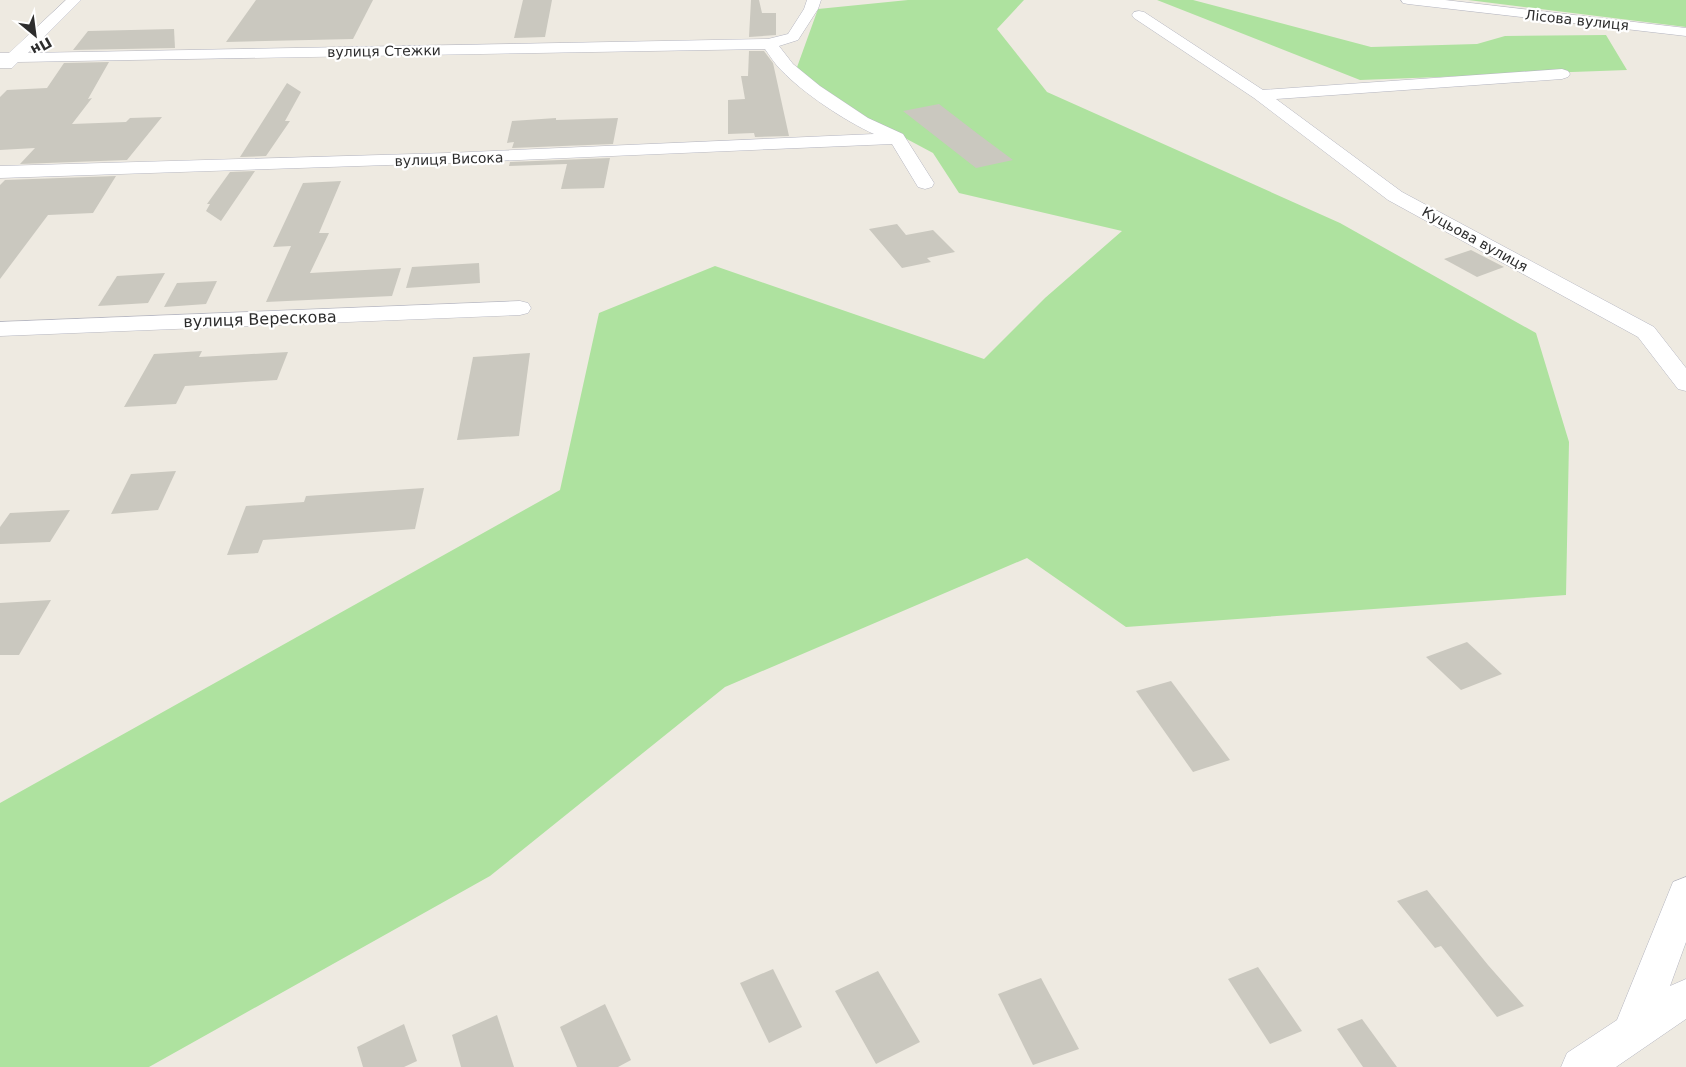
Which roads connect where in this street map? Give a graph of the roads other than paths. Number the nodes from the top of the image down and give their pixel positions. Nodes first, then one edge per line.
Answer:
1 (74, 0) edge
2 (814, 0) edge
3 (1408, 0) edge
4 (1139, 15) dead end
5 (1686, 32) edge
6 (769, 44) junction
7 (6, 58) edge
8 (0, 72) edge
9 (1562, 74) dead end
10 (1260, 95) junction
11 (897, 138) junction
12 (0, 172) edge
13 (925, 183) dead end
14 (520, 308) dead end
15 (0, 329) edge
16 (1686, 384) edge
17 (1686, 893) edge
18 (1686, 997) edge
19 (1632, 1033) junction
20 (1581, 1067) edge

1 - 7 street
2 - 6 street, вулиця Стежки
3 - 5 street, Лісова вулиця
4 - 10 street, Куцьова вулиця
6 - 7 street, вулиця Стежки
6 - 11 street
7 - 8 street
9 - 10 street
10 - 16 street, Куцьова вулиця
11 - 12 street, вулиця Висока
11 - 13 street
14 - 15 street, вулиця Верескова
17 - 19 street
18 - 19 street
19 - 20 street

